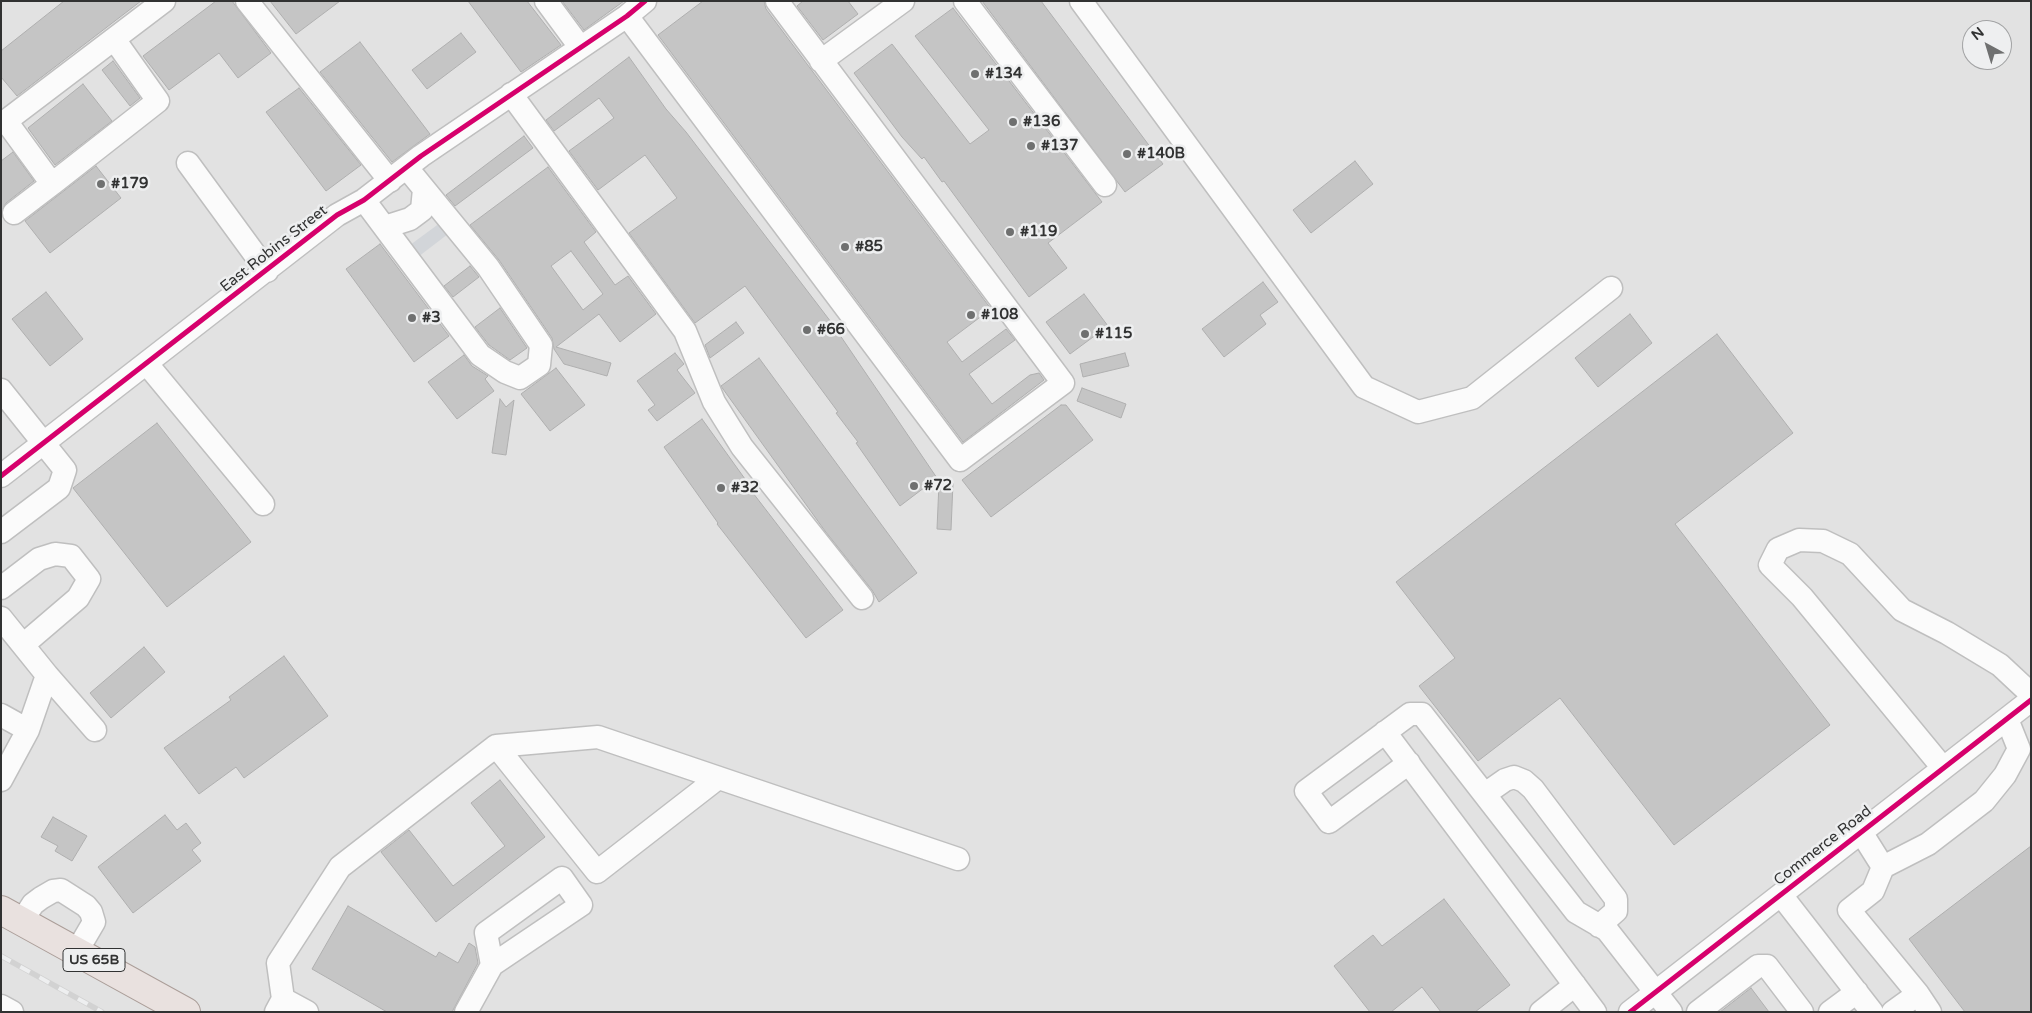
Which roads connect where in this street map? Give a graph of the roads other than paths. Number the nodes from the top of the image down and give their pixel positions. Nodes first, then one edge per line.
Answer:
1 (164, 1) edge
2 (248, 1) edge
3 (546, 1) edge
4 (645, 1) edge
5 (777, 1) edge
6 (904, 1) edge
7 (965, 1) edge
8 (1081, 1) edge
9 (627, 16) junction
10 (114, 39) junction
11 (580, 47) junction
12 (821, 61) junction
13 (511, 94) junction
14 (188, 163) dead end
15 (408, 168) junction
16 (390, 181) junction
17 (52, 184) junction
18 (1105, 185) dead end
19 (424, 189) junction
20 (364, 200) junction
21 (14, 213) dead end
22 (385, 227) junction
23 (268, 271) junction
24 (1611, 288) dead end
25 (148, 364) junction
26 (1, 390) edge
27 (44, 443) junction
28 (1, 476) edge
29 (263, 504) dead end
30 (1, 532) edge
31 (1, 588) edge
32 (862, 598) dead end
33 (1, 618) edge
34 (23, 645) junction
35 (47, 675) junction
36 (2031, 694) edge
37 (2031, 700) edge
38 (1, 715) edge
39 (2007, 719) junction
40 (28, 730) junction
41 (95, 730) dead end
42 (1386, 732) junction
43 (496, 746) junction
44 (1409, 763) junction
45 (4, 768) edge
46 (1943, 768) junction
47 (718, 778) junction
48 (1485, 794) junction
49 (1861, 832) junction
50 (958, 858) dead end
51 (1883, 867) junction
52 (1781, 895) junction
53 (12, 915) edge
54 (1599, 926) junction
55 (77, 951) junction
56 (492, 965) dead end
57 (1575, 984) junction
58 (1655, 992) junction
59 (1857, 992) junction
60 (1924, 1003) edge
61 (280, 1005) edge
62 (1, 1006) edge
63 (12, 1012) edge
64 (186, 1012) edge
65 (307, 1012) edge
66 (466, 1012) edge
67 (1541, 1012) edge
68 (1595, 1012) edge
69 (1630, 1012) edge
70 (1671, 1012) edge
71 (1698, 1012) edge
72 (1802, 1012) edge
73 (1830, 1012) edge
74 (1872, 1012) edge
75 (1893, 1012) edge

1 - 10 street
2 - 16 street
3 - 11 street
4 - 9 street, East Robins Street
5 - 12 street
6 - 12 street
7 - 18 street
8 - 24 street
9 - 11 street, East Robins Street
9 - 12 street
10 - 17 street
10 - 17 street
11 - 13 street, East Robins Street
13 - 15 street, East Robins Street
13 - 32 street
14 - 23 street
15 - 16 street, East Robins Street
15 - 19 street
16 - 20 street, East Robins Street
17 - 21 street
19 - 22 street
19 - 22 street
20 - 22 street
20 - 23 street, East Robins Street
23 - 25 street, East Robins Street
25 - 27 street, East Robins Street
25 - 29 street
26 - 27 street
27 - 28 street, East Robins Street
27 - 30 street
31 - 34 street
33 - 34 street
34 - 35 street
35 - 40 street
35 - 41 street
36 - 46 street
37 - 39 street, Commerce Road
38 - 40 street
39 - 46 street, Commerce Road
39 - 51 street
40 - 45 street
42 - 44 street
42 - 44 street
42 - 48 street
43 - 47 street
43 - 47 street
43 - 61 street
44 - 57 street
46 - 49 street, Commerce Road
47 - 50 street
48 - 54 street
48 - 54 street
49 - 51 street
49 - 52 street, Commerce Road
51 - 60 street
52 - 58 street, Commerce Road
52 - 59 street
53 - 55 main road, US 65B
53 - 55 street
54 - 58 street
55 - 64 main road, US 65B
56 - 66 street
57 - 67 street
57 - 68 street
58 - 69 street, Commerce Road
58 - 70 street
59 - 73 street
59 - 74 street
60 - 75 street
61 - 65 street
62 - 63 street
71 - 72 street

